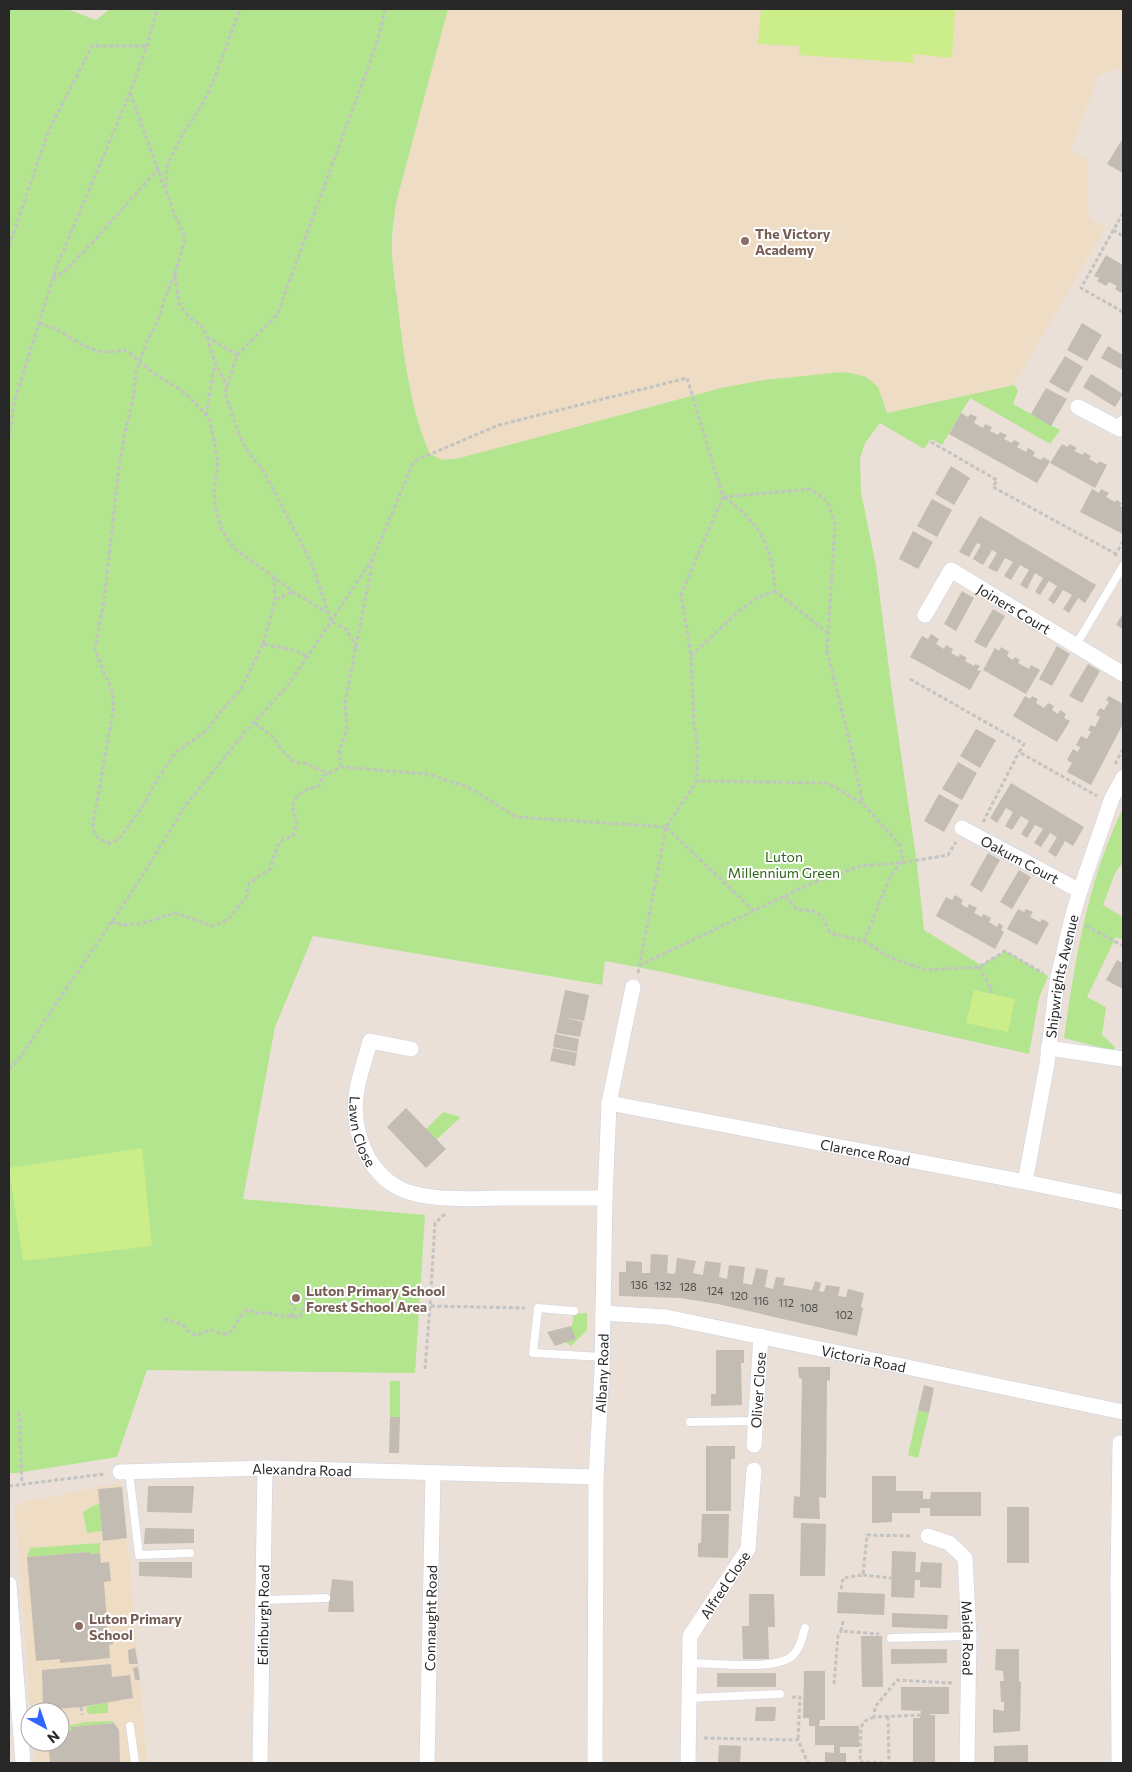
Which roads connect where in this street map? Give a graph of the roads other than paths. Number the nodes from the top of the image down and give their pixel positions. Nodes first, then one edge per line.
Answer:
1 (1078, 407) dead end
2 (1123, 422) edge
3 (1123, 566) edge
4 (925, 616) dead end
5 (1076, 645) junction
6 (1123, 674) edge
7 (1123, 778) edge
8 (967, 831) road end
9 (1080, 891) junction
10 (633, 987) dead end
11 (1048, 1048) junction
12 (411, 1049) dead end
13 (1123, 1059) edge
14 (609, 1103) junction
15 (1025, 1182) junction
16 (605, 1198) junction
17 (1123, 1202) edge
18 (574, 1310) dead end
19 (603, 1313) junction
20 (761, 1336) junction
21 (603, 1357) junction
22 (1123, 1412) edge
23 (755, 1421) junction
24 (690, 1422) dead end
25 (1120, 1443) dead end
26 (754, 1445) dead end
27 (266, 1468) junction
28 (754, 1470) dead end
29 (124, 1471) joint
30 (433, 1473) junction
31 (596, 1477) junction
32 (928, 1536) road end
33 (190, 1553) dead end
34 (1121, 1581) edge
35 (9, 1584) edge
36 (326, 1598) dead end
37 (263, 1600) junction
38 (805, 1628) dead end
39 (969, 1636) junction
40 (891, 1638) road end
41 (689, 1663) junction
42 (780, 1694) road end
43 (689, 1698) junction
44 (130, 1726) dead end
45 (23, 1763) edge
46 (135, 1763) edge
47 (260, 1763) edge
48 (427, 1763) edge
49 (594, 1763) edge
50 (688, 1763) edge
51 (967, 1763) edge
52 (1119, 1763) edge

1 - 2 street
3 - 5 lane
4 - 5 street, Joiners Court
5 - 6 street, Joiners Court
7 - 9 street, Shipwrights Avenue
8 - 9 street, Oakum Court
9 - 11 street, Shipwrights Avenue
10 - 14 street, Albany Road
11 - 13 street
11 - 15 street, Shipwrights Avenue
12 - 16 street, Lawn Close
14 - 15 street, Clarence Road
14 - 16 street, Albany Road
15 - 17 street, Clarence Road
16 - 19 street, Albany Road
18 - 21 lane
19 - 20 street, Victoria Road
19 - 21 street, Albany Road
20 - 22 street, Victoria Road
20 - 23 street, Oliver Close
21 - 31 street, Albany Road
23 - 24 lane
23 - 26 street, Oliver Close
25 - 34 street
27 - 29 street, Alexandra Road
27 - 30 street, Alexandra Road
27 - 37 street, Edinburgh Road
28 - 41 street, Alfred Close
29 - 33 lane
30 - 31 street, Alexandra Road
30 - 48 street, Connaught Road
31 - 49 street, Albany Road
32 - 39 street, Maida Road
34 - 52 street
35 - 45 street
36 - 37 lane
37 - 47 street, Edinburgh Road
38 - 41 lane
39 - 40 lane
39 - 51 street, Maida Road
41 - 43 street
42 - 43 lane
43 - 50 street
44 - 46 lane

